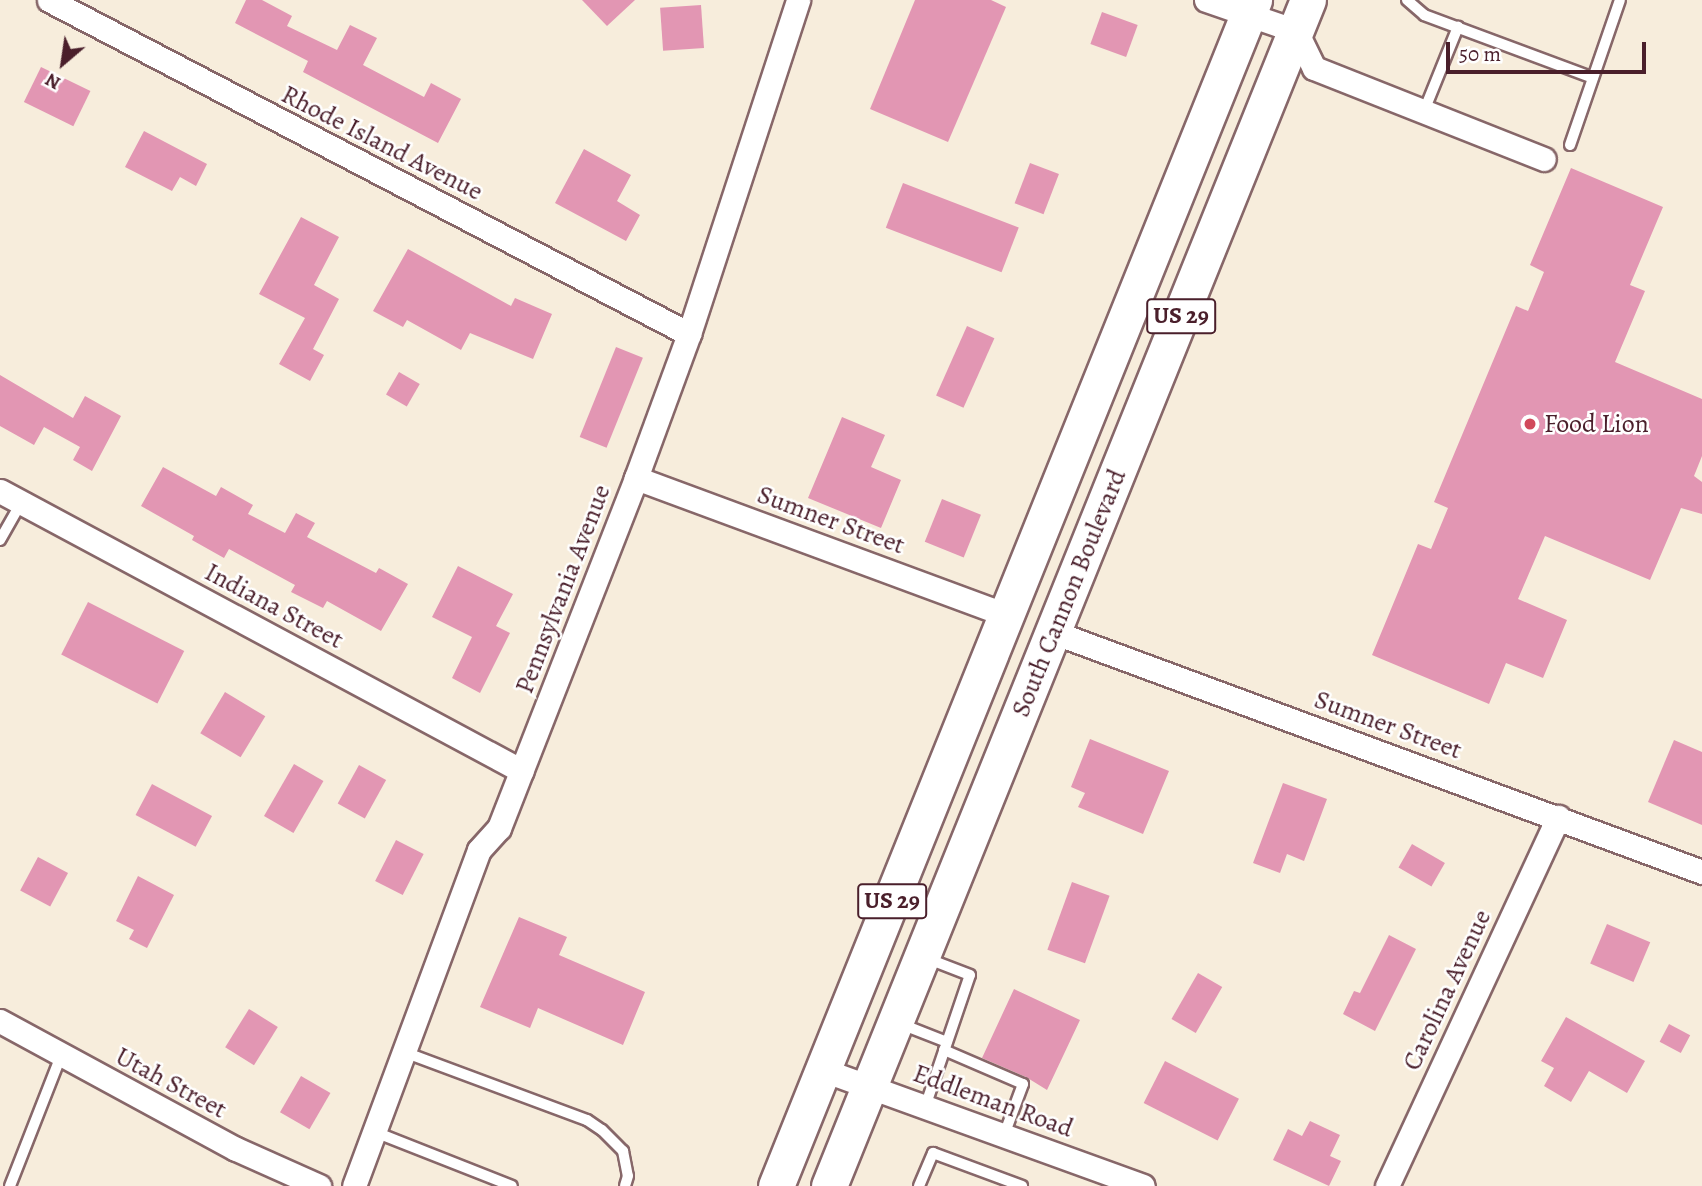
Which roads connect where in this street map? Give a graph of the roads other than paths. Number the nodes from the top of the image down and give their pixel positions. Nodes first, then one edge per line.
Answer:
1 (49, 0) edge
2 (798, 0) edge
3 (1206, 0) edge
4 (1407, 0) edge
5 (1620, 0) edge
6 (1251, 7) edge
7 (1302, 16) edge
8 (1458, 27) junction
9 (1593, 78) junction
10 (1424, 111) junction
11 (1570, 145) dead end
12 (1544, 159) dead end
13 (689, 334) junction
14 (636, 478) junction
15 (0, 491) edge
16 (21, 503) junction
17 (0, 540) edge
18 (1007, 615) junction
19 (1053, 632) junction
20 (522, 771) junction
21 (1558, 817) junction
22 (1702, 872) edge
23 (922, 957) junction
24 (0, 1021) edge
25 (898, 1023) junction
26 (946, 1046) junction
27 (404, 1052) junction
28 (61, 1056) junction
29 (823, 1070) junction
30 (870, 1086) junction
31 (925, 1107) junction
32 (375, 1132) junction
33 (1003, 1135) junction
34 (10, 1186) edge
35 (319, 1186) edge
36 (354, 1186) edge
37 (512, 1186) edge
38 (625, 1186) edge
39 (776, 1186) edge
40 (830, 1186) edge
41 (919, 1186) edge
42 (1022, 1186) edge
43 (1143, 1186) edge
44 (1387, 1186) edge

1 - 13 street, Rhode Island Avenue
2 - 13 street, Pennsylvania Avenue
3 - 6 street
4 - 8 lane
5 - 9 lane
6 - 7 street
6 - 18 main road, South Cannon Boulevard / US 29
7 - 10 street
7 - 19 main road, South Cannon Boulevard / US 29
8 - 9 lane
8 - 10 lane
9 - 11 lane
10 - 12 street
13 - 14 street, Pennsylvania Avenue
14 - 18 street, Sumner Street
14 - 20 street, Pennsylvania Avenue
15 - 16 street, Indiana Street
16 - 17 lane
16 - 20 street, Indiana Street
18 - 29 main road, South Cannon Boulevard / US 29
19 - 21 street, Sumner Street
19 - 23 main road, South Cannon Boulevard / US 29
20 - 27 street, Pennsylvania Avenue
21 - 22 street, Sumner Street
21 - 44 street, Carolina Avenue
23 - 25 main road, South Cannon Boulevard / US 29
23 - 26 lane
24 - 28 street, Utah Street
25 - 26 lane
25 - 30 main road, South Cannon Boulevard / US 29
26 - 31 lane
26 - 33 lane
27 - 32 street, Pennsylvania Avenue
27 - 38 lane
28 - 34 lane
28 - 35 street, Utah Street
29 - 30 street, Eddleman Road
29 - 39 main road, South Cannon Boulevard / US 29
30 - 31 street, Eddleman Road
30 - 40 main road, South Cannon Boulevard / US 29
31 - 33 street, Eddleman Road
32 - 36 street, Pennsylvania Avenue
32 - 37 lane
33 - 43 street, Eddleman Road
41 - 42 lane

